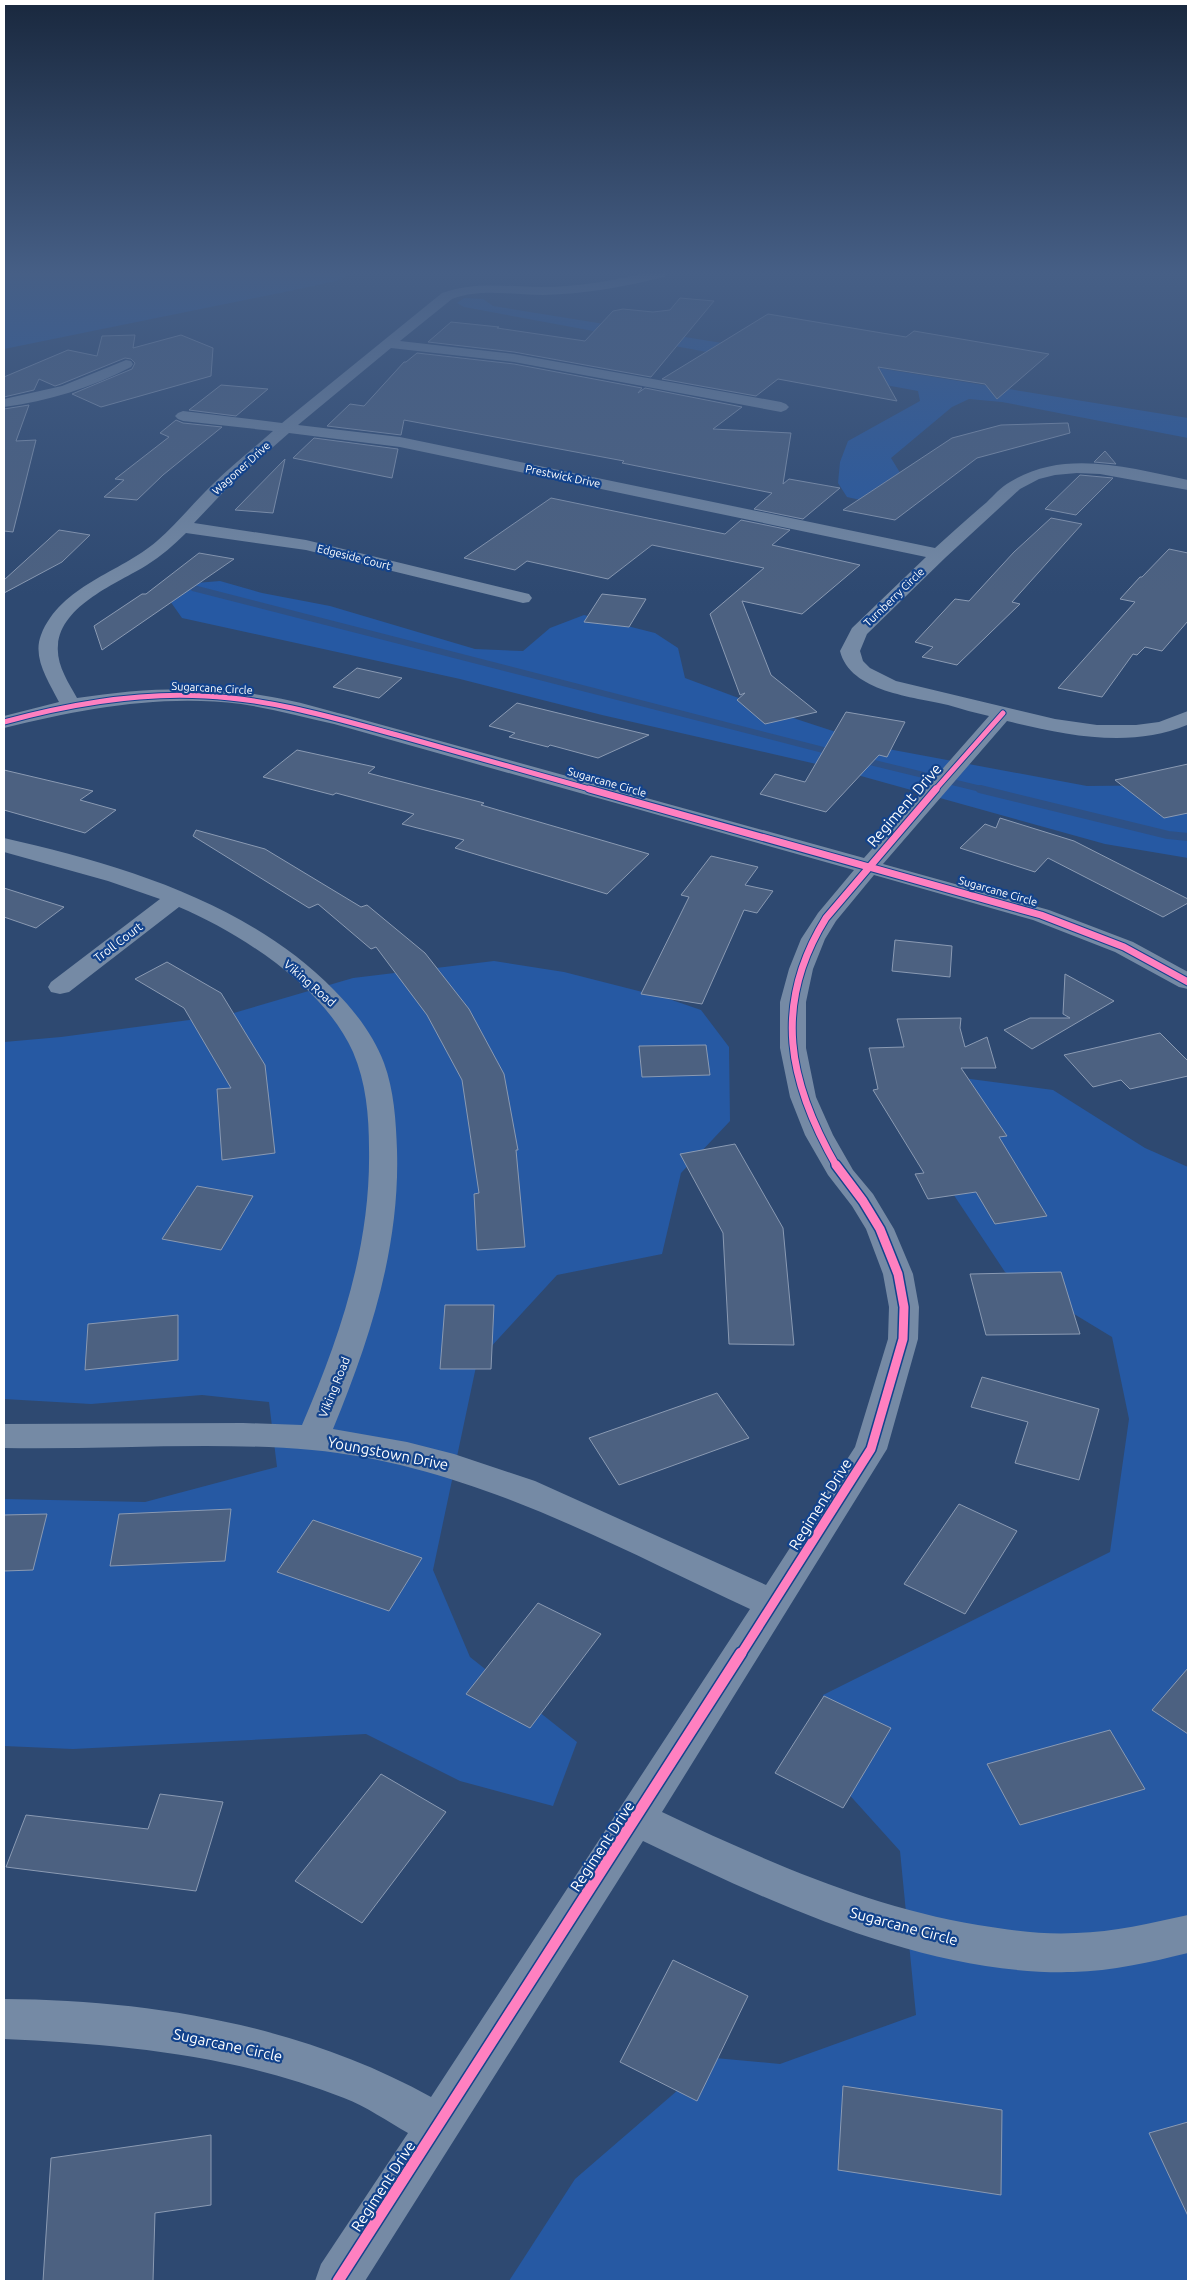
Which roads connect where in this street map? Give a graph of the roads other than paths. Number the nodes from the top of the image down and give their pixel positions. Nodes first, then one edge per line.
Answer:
1 (94, 381) edge
2 (345, 381) edge
3 (638, 381) edge
4 (4, 403) edge
5 (782, 407) dead end
6 (183, 416) dead end
7 (286, 428) junction
8 (1188, 485) edge
9 (182, 527) junction
10 (939, 554) junction
11 (523, 598) dead end
12 (71, 706) junction
13 (1002, 713) junction
14 (1188, 716) edge
15 (4, 722) edge
16 (4, 845) edge
17 (869, 867) junction
18 (176, 898) junction
19 (1188, 982) edge
20 (60, 987) dead end
21 (4, 1436) edge
22 (313, 1438) junction
23 (774, 1604) junction
24 (636, 1819) junction
25 (1188, 1934) edge
26 (4, 2019) edge
27 (439, 2125) junction
28 (338, 2281) edge

1 - 4 street
2 - 7 street, Wagoner Drive
3 - 5 street
6 - 7 street, Prestwick Drive
7 - 9 street, Wagoner Drive
7 - 10 street, Prestwick Drive
8 - 10 street, Turnberry Circle
9 - 11 street, Edgeside Court
9 - 12 street, Wagoner Drive
10 - 13 street, Turnberry Circle
12 - 15 street, Sugarcane Circle
12 - 17 street, Sugarcane Circle
13 - 14 street, Turnberry Circle
13 - 17 street, Regiment Drive
16 - 18 street, Viking Road
17 - 19 street, Sugarcane Circle
17 - 23 street, Regiment Drive
18 - 20 street, Troll Court
18 - 22 street, Viking Road
21 - 22 street, Youngstown Drive
22 - 23 street, Youngstown Drive
23 - 24 street, Regiment Drive
24 - 25 street, Sugarcane Circle
24 - 27 street, Regiment Drive
26 - 27 street, Sugarcane Circle
27 - 28 street, Regiment Drive

